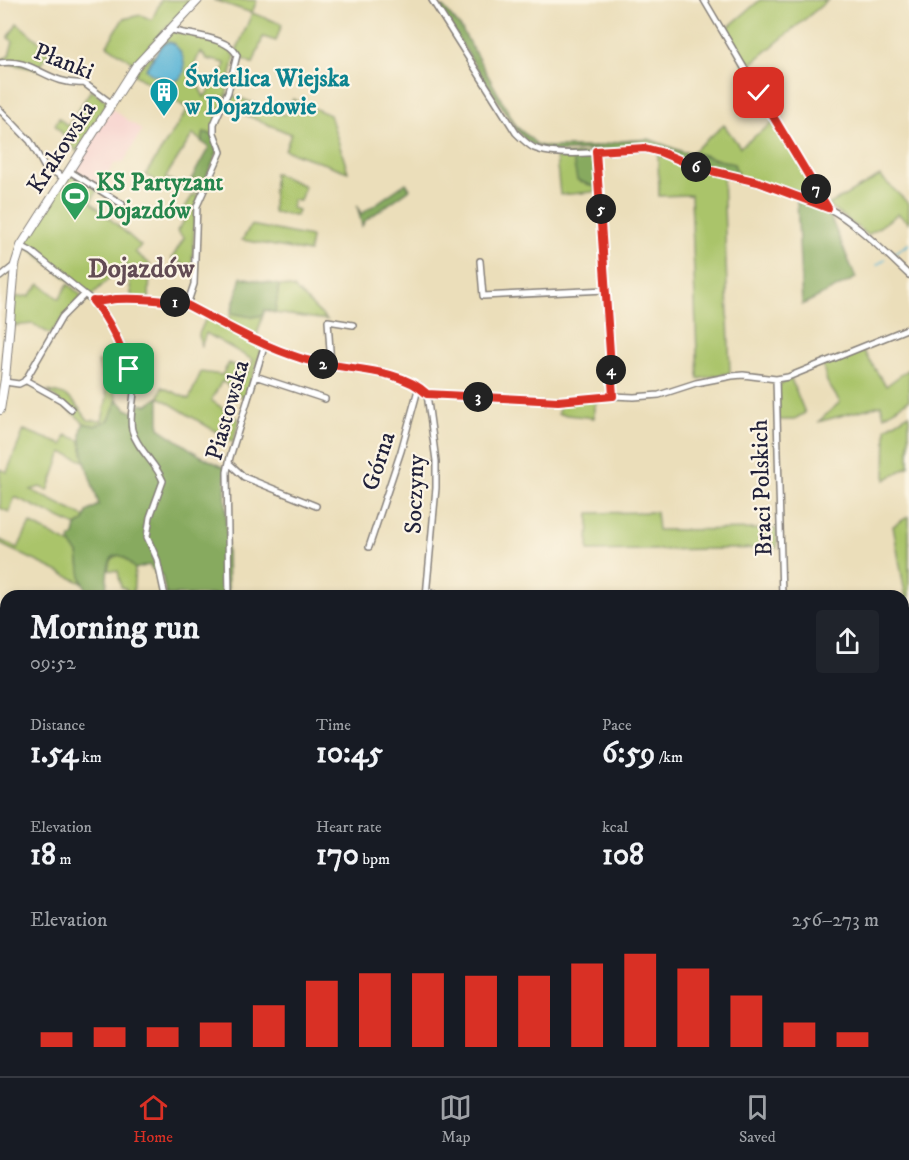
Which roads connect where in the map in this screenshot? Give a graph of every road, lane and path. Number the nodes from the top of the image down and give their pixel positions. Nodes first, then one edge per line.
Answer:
1 (198, 0) edge
2 (432, 0) edge
3 (704, 0) edge
4 (169, 29) junction
5 (0, 63) edge
6 (112, 104) junction
7 (0, 110) edge
8 (596, 151) junction
9 (67, 175) junction
10 (122, 204) dead end
11 (828, 208) junction
12 (21, 246) junction
13 (480, 261) dead end
14 (15, 268) junction
15 (2, 275) edge
16 (909, 275) edge
17 (606, 290) junction
18 (84, 295) junction
19 (93, 301) junction
20 (187, 305) junction
21 (353, 325) dead end
22 (909, 328) edge
23 (265, 344) junction
24 (331, 365) junction
25 (255, 376) junction
26 (3, 379) edge
27 (776, 379) junction
28 (25, 380) junction
29 (419, 386) junction
30 (427, 394) junction
31 (613, 396) junction
32 (325, 399) dead end
33 (71, 408) dead end
34 (0, 410) edge
35 (229, 463) junction
36 (316, 506) dead end
37 (369, 547) dead end
38 (164, 590) edge
39 (229, 590) edge
40 (427, 590) edge
41 (782, 590) edge

1 - 4 street, Krakowska
2 - 8 street
3 - 11 street
4 - 6 street, Krakowska
4 - 20 street
5 - 6 street, Płanki
6 - 9 street, Krakowska
7 - 9 street
8 - 11 street
8 - 17 street
9 - 10 street
9 - 12 street, Krakowska
11 - 16 street
12 - 14 street, Krakowska
12 - 18 street
13 - 17 street
14 - 15 street
14 - 26 street, Krakowska
17 - 31 street
18 - 19 street
18 - 28 street
19 - 20 street
19 - 38 street
20 - 23 street
21 - 24 street
22 - 27 street
23 - 24 street
23 - 25 street, Piastowska
24 - 29 street
25 - 32 street
25 - 35 street, Piastowska
26 - 28 street
26 - 34 street, Krakowska
27 - 31 street
27 - 41 street, Braci Polskich
28 - 33 street
29 - 30 street
29 - 37 street, Górna
30 - 31 street
30 - 40 street, Soczyny
35 - 36 street
35 - 39 street, Piastowska

